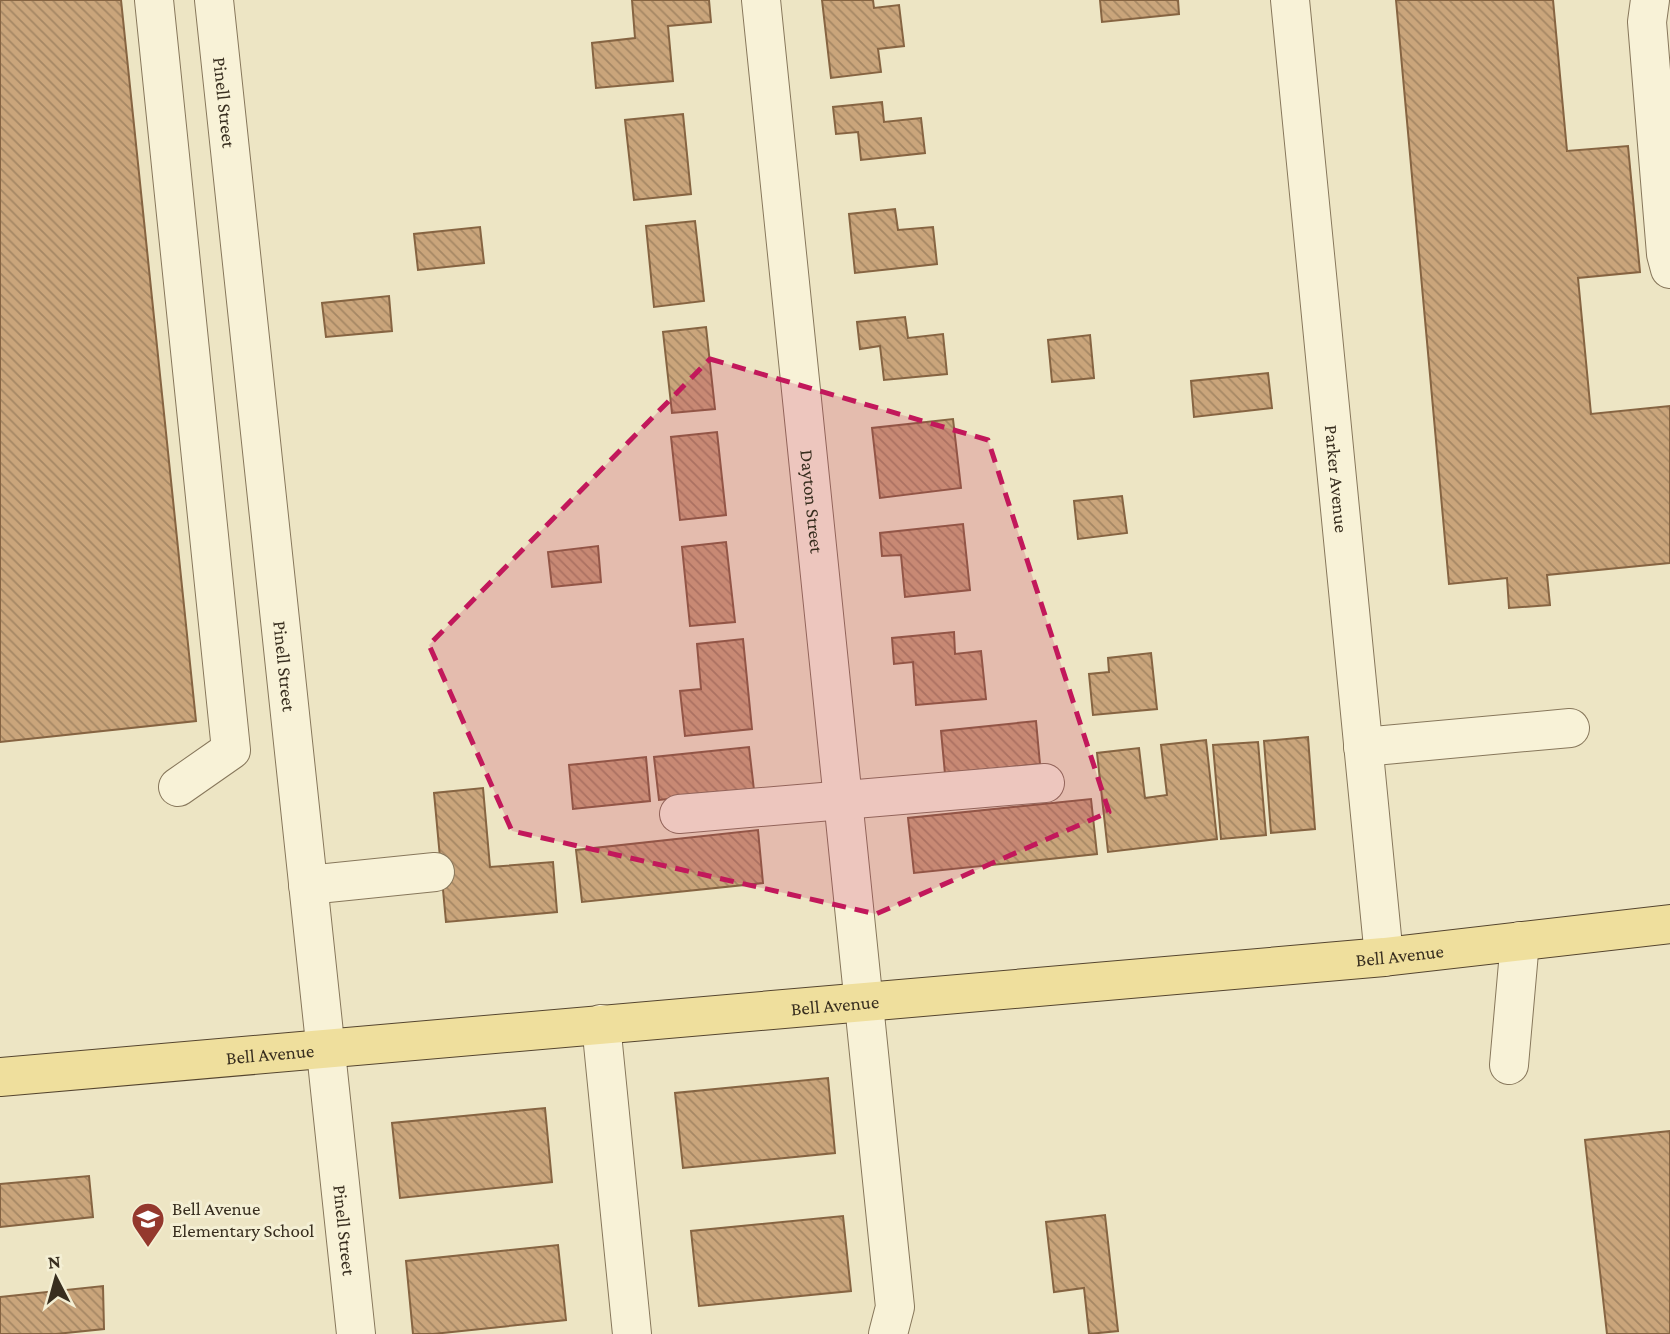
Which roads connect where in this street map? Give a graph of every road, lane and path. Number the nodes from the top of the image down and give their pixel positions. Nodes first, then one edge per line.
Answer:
1 (154, 0) edge
2 (214, 0) edge
3 (761, 0) edge
4 (1290, 0) edge
5 (1650, 0) edge
6 (1670, 269) edge
7 (1570, 728) dead end
8 (1363, 747) junction
9 (1045, 783) dead end
10 (177, 787) dead end
11 (843, 800) junction
12 (679, 814) dead end
13 (435, 872) dead end
14 (307, 885) junction
15 (1670, 924) edge
16 (1520, 941) junction
17 (1384, 957) junction
18 (864, 1001) junction
19 (601, 1024) junction
20 (325, 1048) junction
21 (1509, 1065) dead end
22 (0, 1077) edge
23 (356, 1334) edge
24 (632, 1334) edge
25 (888, 1334) edge

1 - 10 street
2 - 14 street, Pinell Street
3 - 11 street, Dayton Street
4 - 8 street, Parker Avenue
5 - 6 street
7 - 8 street
8 - 17 street, Parker Avenue
9 - 11 street
11 - 12 street
11 - 18 street, Dayton Street
13 - 14 street
14 - 20 street, Pinell Street
15 - 16 main road, Bell Avenue
16 - 17 main road, Bell Avenue
16 - 21 street
17 - 18 main road, Bell Avenue
18 - 19 main road, Bell Avenue
18 - 25 street, Dayton Street
19 - 20 main road, Bell Avenue
19 - 24 street
20 - 22 main road, Bell Avenue
20 - 23 street, Pinell Street

